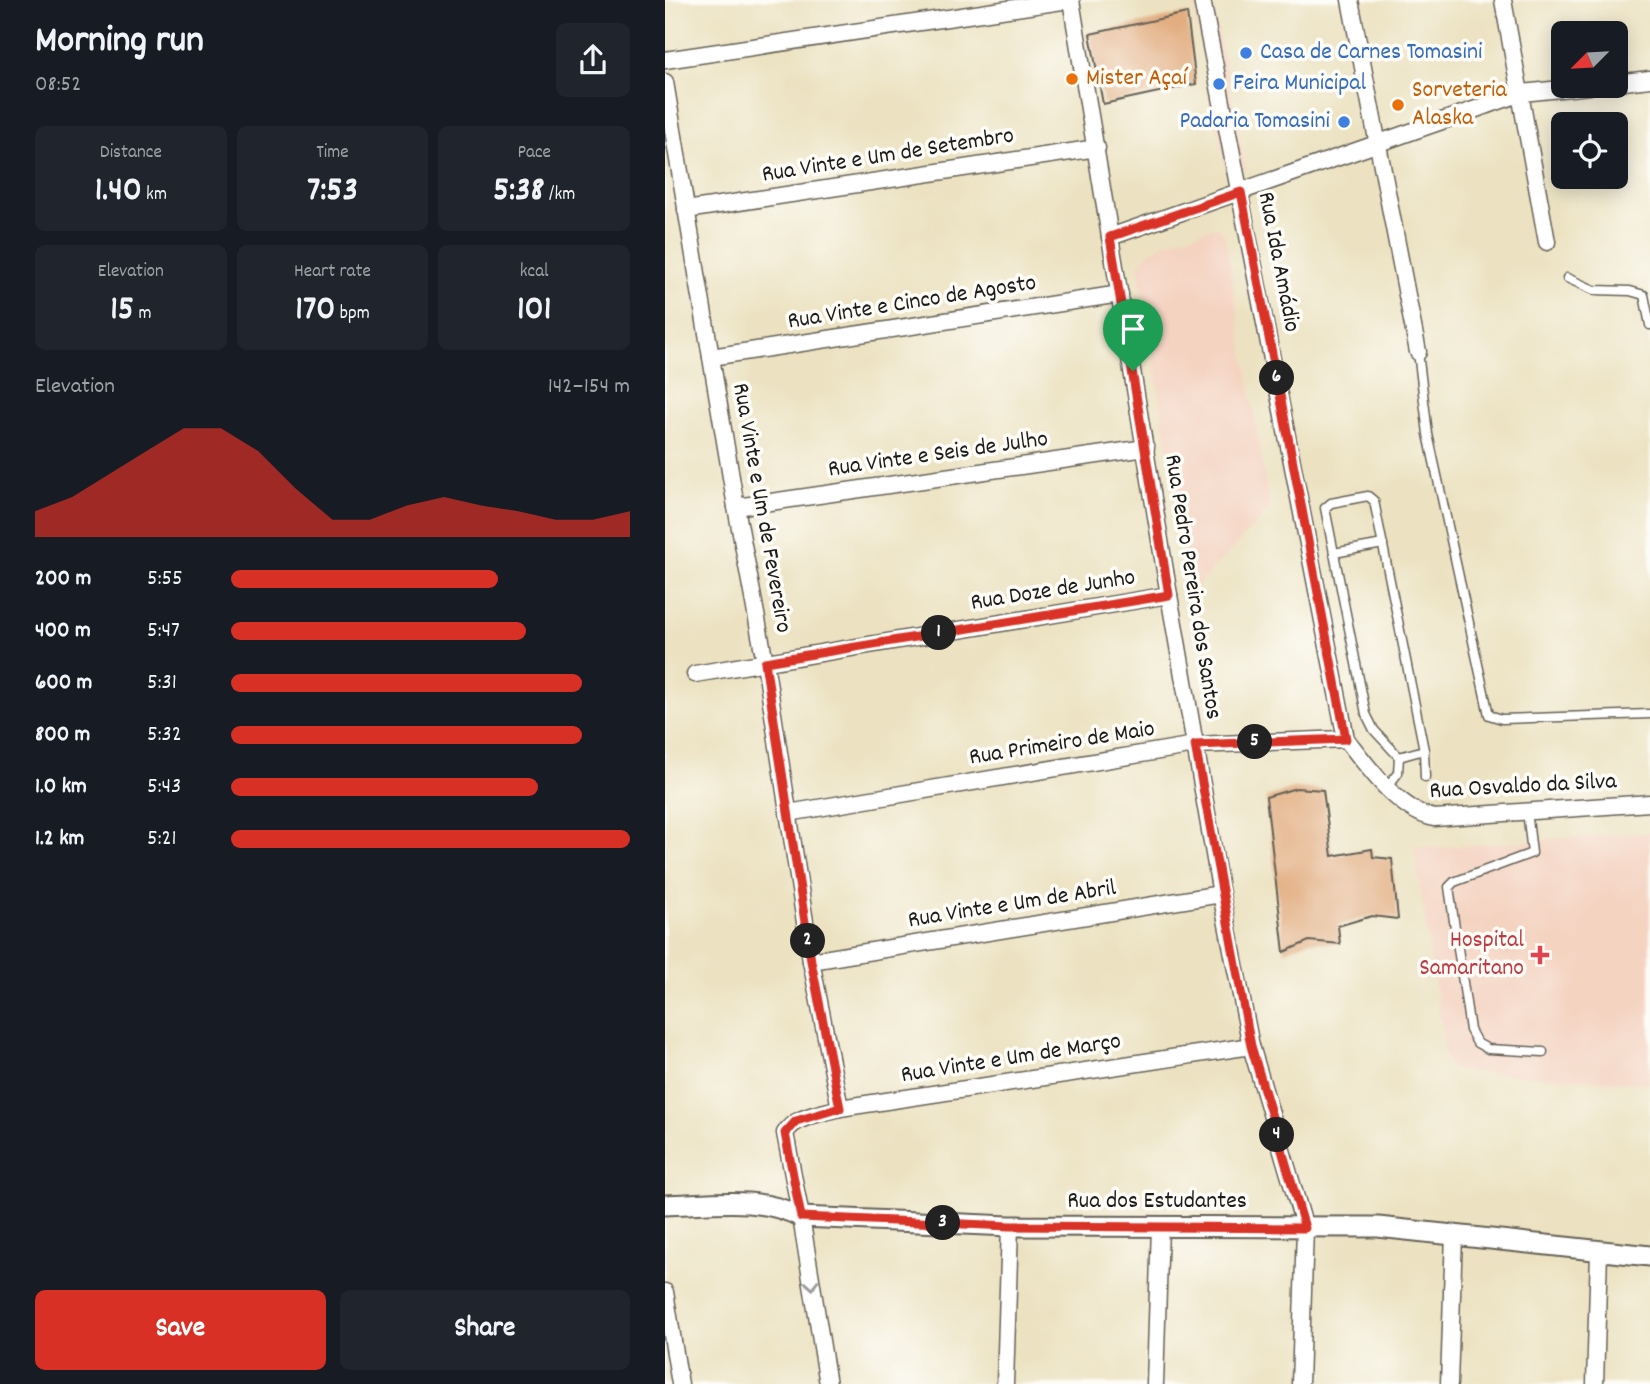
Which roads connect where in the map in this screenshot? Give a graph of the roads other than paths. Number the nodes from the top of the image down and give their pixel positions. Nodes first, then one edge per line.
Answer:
1 (1070, 0) edge
2 (1202, 0) edge
3 (1350, 0) edge
4 (1503, 0) edge
5 (665, 60) edge
6 (1650, 79) edge
7 (665, 82) edge
8 (1628, 82) edge
9 (1551, 90) edge
10 (1522, 93) junction
11 (1379, 144) junction
12 (1097, 148) junction
13 (1241, 192) junction
14 (686, 210) junction
15 (1110, 237) junction
16 (1547, 242) dead end
17 (1567, 278) dead end
18 (1120, 294) junction
19 (1650, 325) edge
20 (1418, 352) joint
21 (711, 357) junction
22 (1146, 448) junction
23 (736, 507) junction
24 (1383, 544) junction
25 (1333, 553) junction
26 (1169, 595) junction
27 (765, 662) junction
28 (695, 674) dead end
29 (1650, 714) edge
30 (1346, 739) junction
31 (1195, 745) junction
32 (1424, 750) junction
33 (1399, 757) junction
34 (1425, 777) dead end
35 (1387, 787) junction
36 (1650, 803) edge
37 (1527, 811) junction
38 (788, 813) junction
39 (1221, 894) junction
40 (811, 961) junction
41 (1251, 1046) junction
42 (1543, 1052) dead end
43 (840, 1108) junction
44 (665, 1205) edge
45 (801, 1217) junction
46 (1010, 1226) junction
47 (1160, 1226) junction
48 (1305, 1228) junction
49 (1454, 1234) junction
50 (1599, 1252) junction
51 (1650, 1256) edge
52 (665, 1292) edge
53 (680, 1384) edge
54 (828, 1384) edge
55 (1005, 1384) edge
56 (1155, 1384) edge
57 (1300, 1384) edge
58 (1449, 1384) edge
59 (1595, 1384) edge

1 - 5 street
1 - 12 street, Rua Pedro Pereira dos Santos
2 - 13 street, Rua Ida Amádio
3 - 11 street
4 - 10 street
6 - 8 street
7 - 14 street, Rua Vinte e Um de Fevereiro
9 - 10 street
10 - 11 street
10 - 16 street
11 - 13 street
11 - 20 street
12 - 14 street, Rua Vinte e Um de Setembro
12 - 15 street, Rua Pedro Pereira dos Santos
13 - 15 street
13 - 30 street, Rua Ida Amádio
14 - 21 street, Rua Vinte e Um de Fevereiro
15 - 18 street, Rua Pedro Pereira dos Santos
17 - 19 lane
18 - 21 street, Rua Vinte e Cinco de Agosto
18 - 22 street, Rua Pedro Pereira dos Santos
20 - 29 lane
21 - 23 street, Rua Vinte e Um de Fevereiro
22 - 23 street, Rua Vinte e Seis de Julho
22 - 26 street, Rua Pedro Pereira dos Santos
23 - 27 street, Rua Vinte e Um de Fevereiro
24 - 25 lane
24 - 25 lane
24 - 32 lane
25 - 33 lane
26 - 27 street, Rua Doze de Junho
26 - 31 street, Rua Pedro Pereira dos Santos
27 - 28 street, Rua Doze de Junho
27 - 38 street, Rua Vinte e Um de Fevereiro
30 - 31 street, Rua Primeiro de Maio
30 - 35 street, Rua Osvaldo da Silva
31 - 38 street, Rua Primeiro de Maio
31 - 39 street, Rua Pedro Pereira dos Santos
32 - 33 lane
32 - 34 lane
33 - 35 lane
35 - 37 street, Rua Osvaldo da Silva
36 - 37 street, Rua Osvaldo da Silva
37 - 42 lane
38 - 40 street, Rua Vinte e Um de Fevereiro
39 - 40 street, Rua Vinte e Um de Abril
39 - 41 street, Rua Pedro Pereira dos Santos
40 - 43 street, Rua Vinte e Um de Fevereiro
41 - 43 street, Rua Vinte e Um de Março
41 - 48 street, Rua Pedro Pereira dos Santos
43 - 45 street, Rua Vinte e Um de Março
44 - 45 street, Rua dos Estudantes
45 - 46 street, Rua dos Estudantes
45 -> 54 street
46 - 47 street, Rua dos Estudantes
46 - 55 street
47 - 48 street, Rua dos Estudantes
47 - 56 street
48 - 49 street, Rua dos Estudantes
48 - 57 street, Rua Pedro Pereira dos Santos
49 - 50 street, Rua dos Estudantes
49 - 58 street
50 - 51 street, Rua dos Estudantes
50 - 59 street
52 - 53 street

